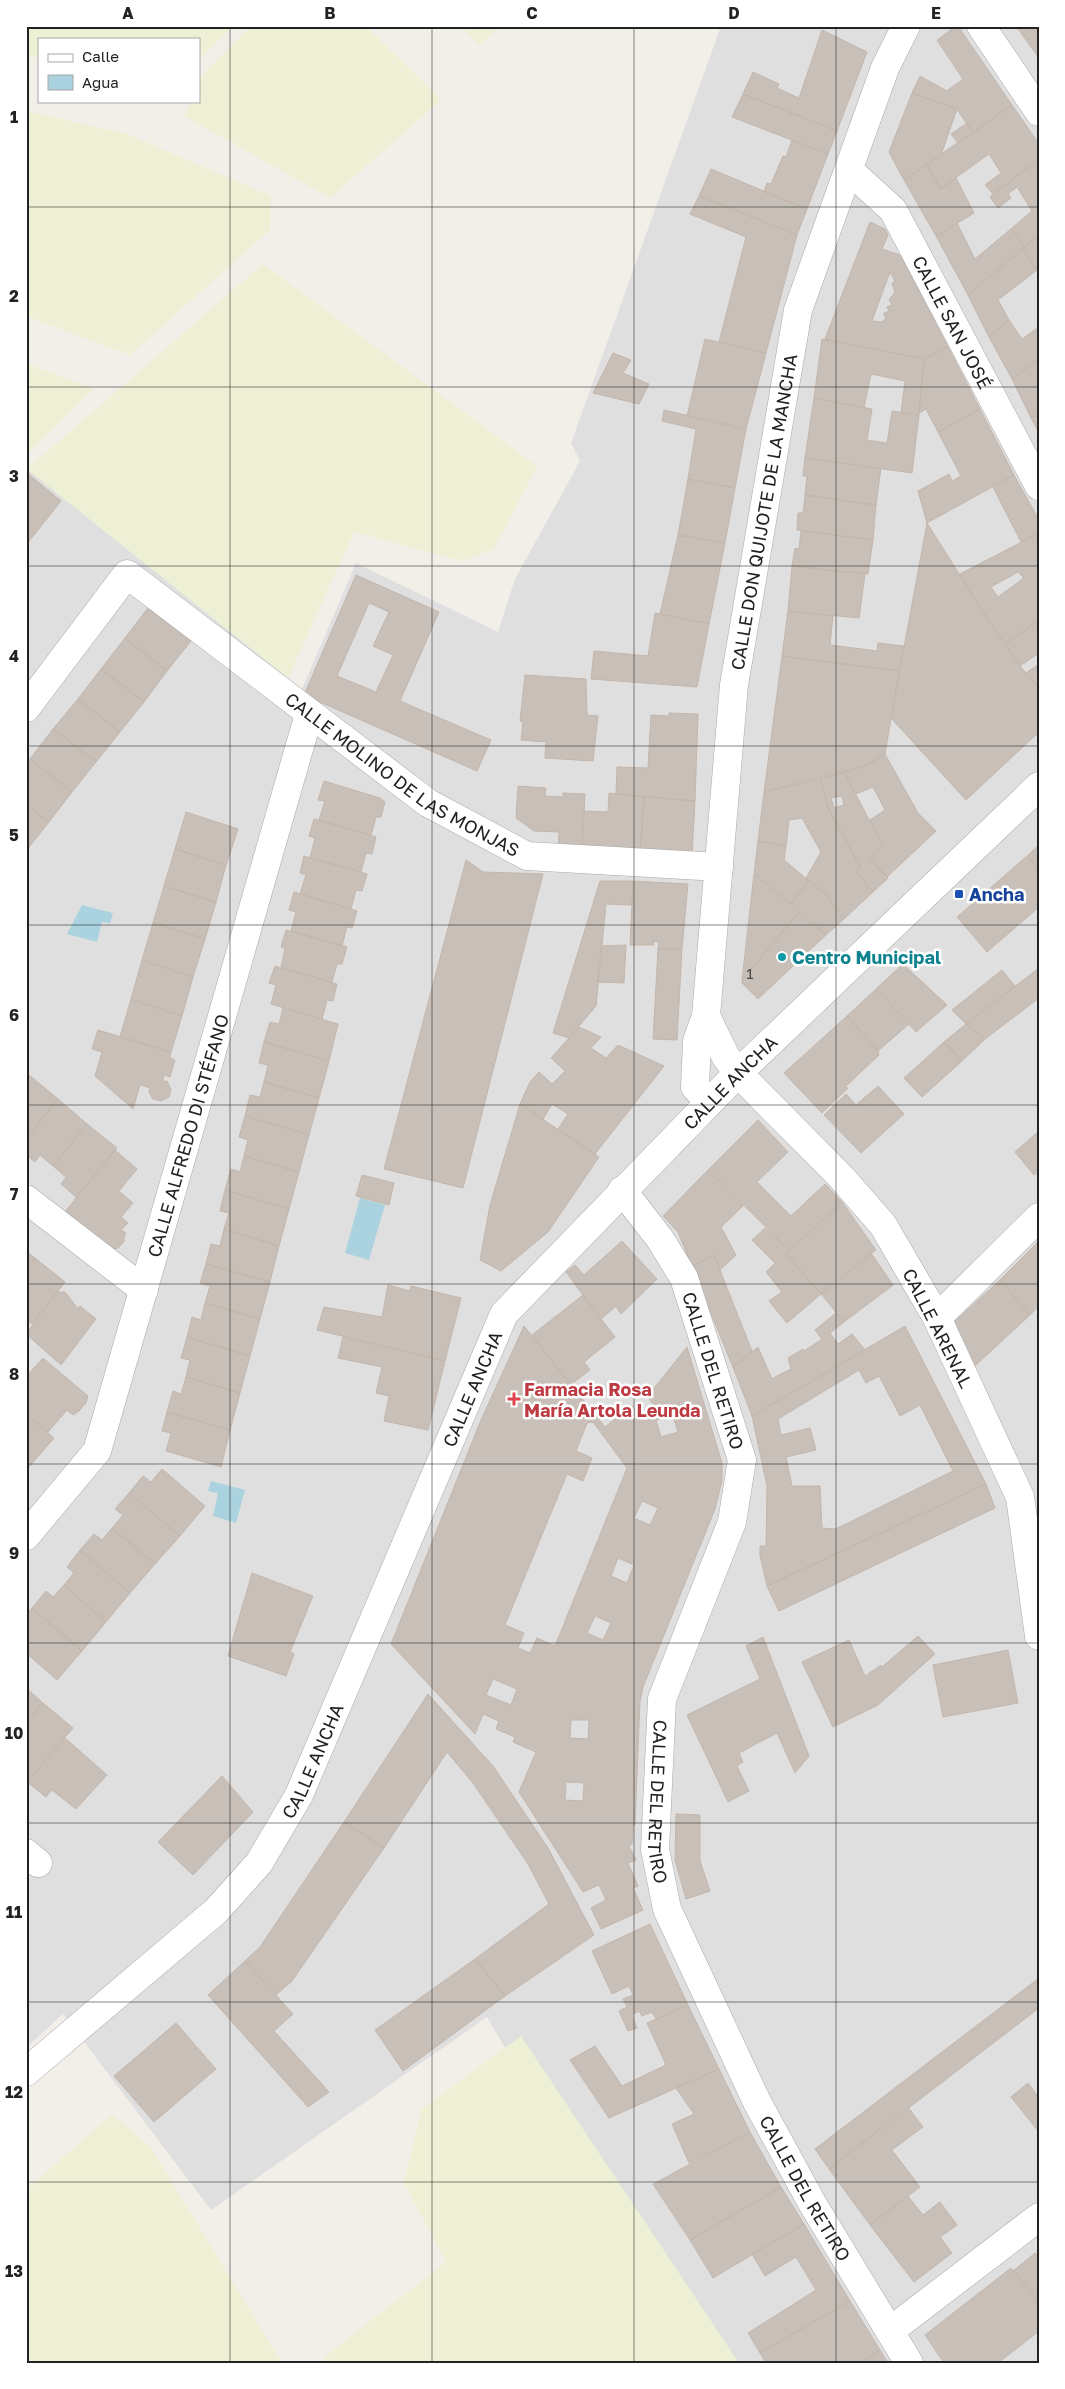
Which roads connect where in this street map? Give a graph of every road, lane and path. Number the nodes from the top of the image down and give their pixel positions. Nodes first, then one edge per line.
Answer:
1 (906, 26) edge
2 (981, 26) edge
3 (1039, 112) edge
4 (850, 171) junction
5 (1039, 486) edge
6 (26, 708) edge
7 (309, 714) junction
8 (1039, 786) edge
9 (719, 867) junction
10 (706, 1016) junction
11 (738, 1073) junction
12 (709, 1102) junction
13 (622, 1190) junction
14 (26, 1198) edge
15 (1039, 1217) edge
16 (144, 1290) junction
17 (937, 1318) junction
18 (26, 1536) edge
19 (1039, 1636) edge
20 (26, 2072) edge
21 (1039, 2216) edge
22 (890, 2331) junction
23 (909, 2363) edge

1 - 4 street, CALLE DON QUIJOTE DE LA MANCHA
2 - 3 street
4 - 5 street, CALLE SAN JOSÉ
4 - 9 street, CALLE DON QUIJOTE DE LA MANCHA
6 - 7 street, CALLE MOLINO DE LAS MONJAS
7 - 9 street, CALLE MOLINO DE LAS MONJAS
7 - 16 street, CALLE ALFREDO DI STÉFANO
8 - 11 street, CALLE ANCHA
9 - 10 street, CALLE DON QUIJOTE DE LA MANCHA
10 - 11 street
10 - 12 street, CALLE DON QUIJOTE DE LA MANCHA
11 - 12 street, CALLE ANCHA
11 - 17 street, CALLE ARENAL
12 - 13 street, CALLE ANCHA
13 - 20 street, CALLE ANCHA
13 - 22 street, CALLE DEL RETIRO
14 - 16 street
15 - 17 street
16 - 18 street, CALLE ALFREDO DI STÉFANO
17 - 19 street, CALLE ARENAL
21 - 22 street
22 - 23 street, CALLE DEL RETIRO

